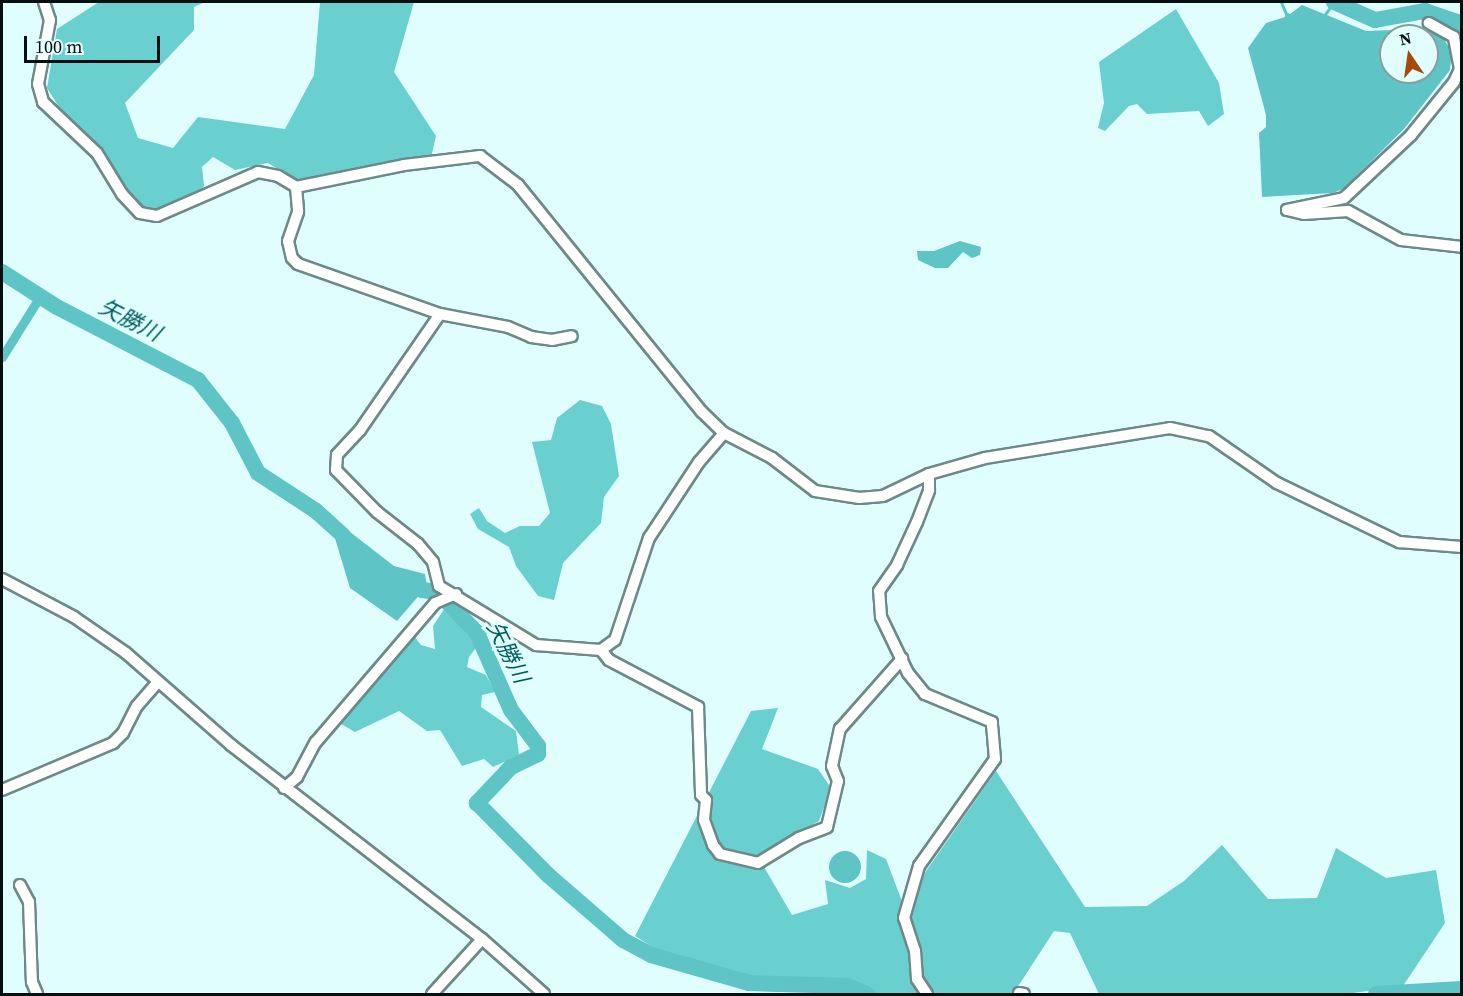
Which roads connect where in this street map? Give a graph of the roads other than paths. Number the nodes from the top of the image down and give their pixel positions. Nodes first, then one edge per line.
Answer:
1 (44, 2) edge
2 (1429, 23) dead end
3 (296, 187) junction
4 (1461, 248) edge
5 (440, 314) junction
6 (573, 336) dead end
7 (724, 433) junction
8 (928, 474) junction
9 (1461, 547) edge
10 (2, 579) edge
11 (456, 594) junction
12 (601, 650) junction
13 (902, 659) junction
14 (157, 683) junction
15 (285, 788) junction
16 (2, 790) edge
17 (20, 885) dead end
18 (482, 939) junction
19 (37, 994) edge
20 (432, 994) edge
21 (544, 994) edge
22 (927, 994) edge

1 - 3 street
2 - 4 street
3 - 5 street
3 - 7 street
5 - 6 street
5 - 11 street
7 - 8 street
7 - 12 street
8 - 9 street
8 - 13 street
10 - 14 street
11 - 12 street
11 - 15 street
12 - 13 street
13 - 22 street
14 - 15 street
14 - 16 street
15 - 18 street
17 - 19 street
18 - 20 street
18 - 21 street

